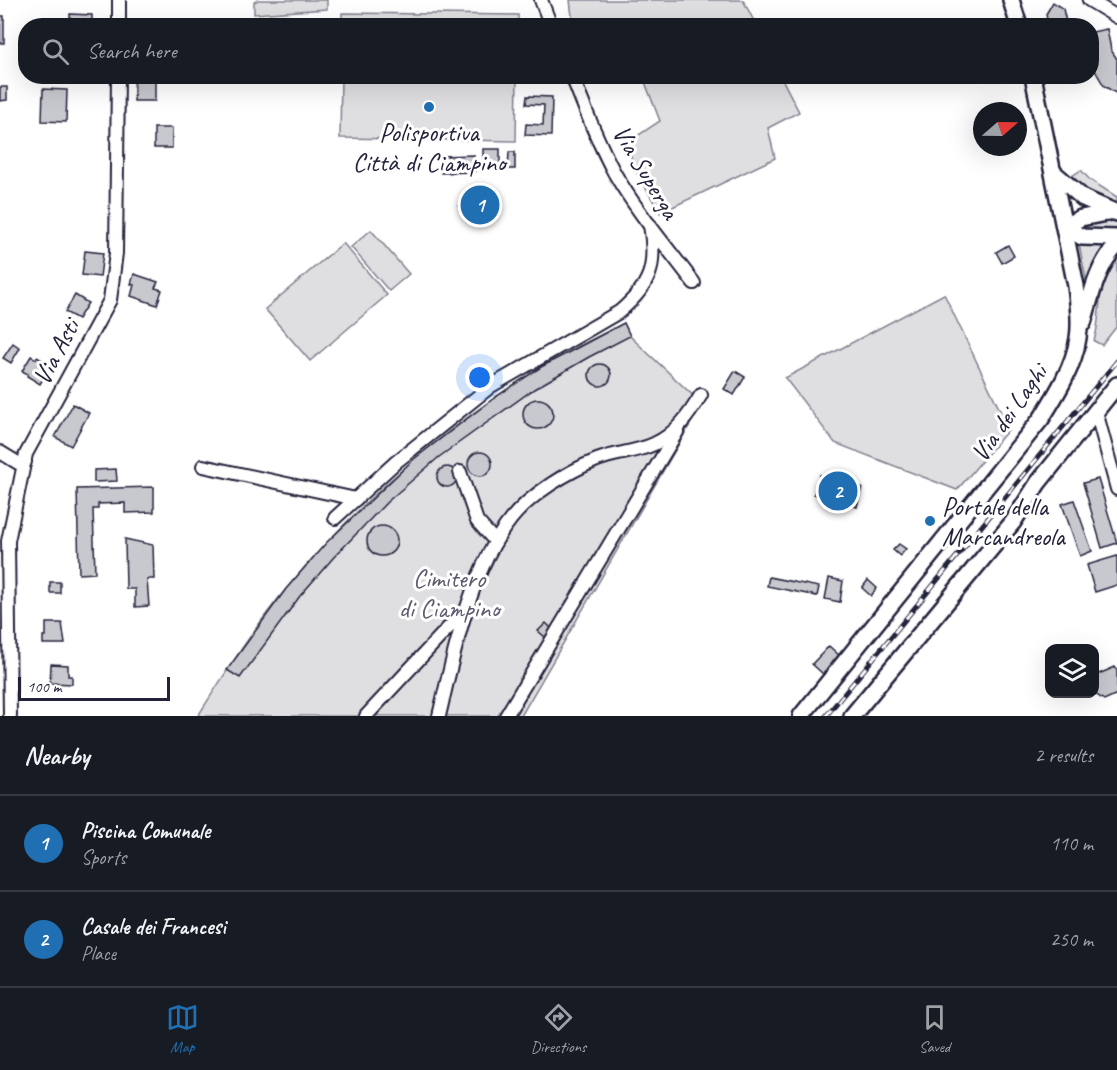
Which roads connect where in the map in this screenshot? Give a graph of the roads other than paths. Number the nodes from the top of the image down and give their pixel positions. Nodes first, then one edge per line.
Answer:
1 (119, 0) edge
2 (541, 0) edge
3 (1011, 0) edge
4 (1089, 0) edge
5 (1117, 16) edge
6 (119, 18) edge
7 (548, 18) edge
8 (1017, 18) edge
9 (118, 84) edge
10 (575, 84) edge
11 (1035, 84) edge
12 (1053, 172) junction
13 (1114, 212) edge
14 (650, 225) junction
15 (1064, 226) junction
16 (1117, 238) edge
17 (1117, 245) edge
18 (694, 283) dead end
19 (1078, 337) junction
20 (1117, 385) edge
21 (701, 395) dead end
22 (1095, 411) junction
23 (681, 426) junction
24 (0, 452) edge
25 (25, 462) junction
26 (203, 465) dead end
27 (460, 472) dead end
28 (1117, 489) edge
29 (356, 499) junction
30 (335, 519) dead end
31 (495, 542) junction
32 (469, 606) junction
33 (10, 716) edge
34 (366, 716) edge
35 (439, 716) edge
36 (506, 716) edge
37 (801, 716) edge
38 (852, 716) edge

1 - 6 street
2 - 7 street
3 - 8 main road
4 - 5 street
9 - 25 street, Via Asti
10 - 14 street, Via Superga
11 - 12 main road, Via dei Laghi
12 - 13 main road
12 - 15 main road, Via dei Laghi
13 - 15 main road
14 - 18 street, Via Superga
14 - 29 street
15 - 16 main road
15 - 19 main road, Via dei Laghi
17 - 19 main road
19 - 37 main road, Via dei Laghi
20 - 22 main road
21 - 23 street
22 - 28 street
22 - 38 main road
23 - 31 street
23 - 36 street
24 - 25 street
25 - 33 street, Via Asti
26 - 29 street
27 - 31 street
29 - 30 street
31 - 32 street
32 - 34 street
32 - 35 street

